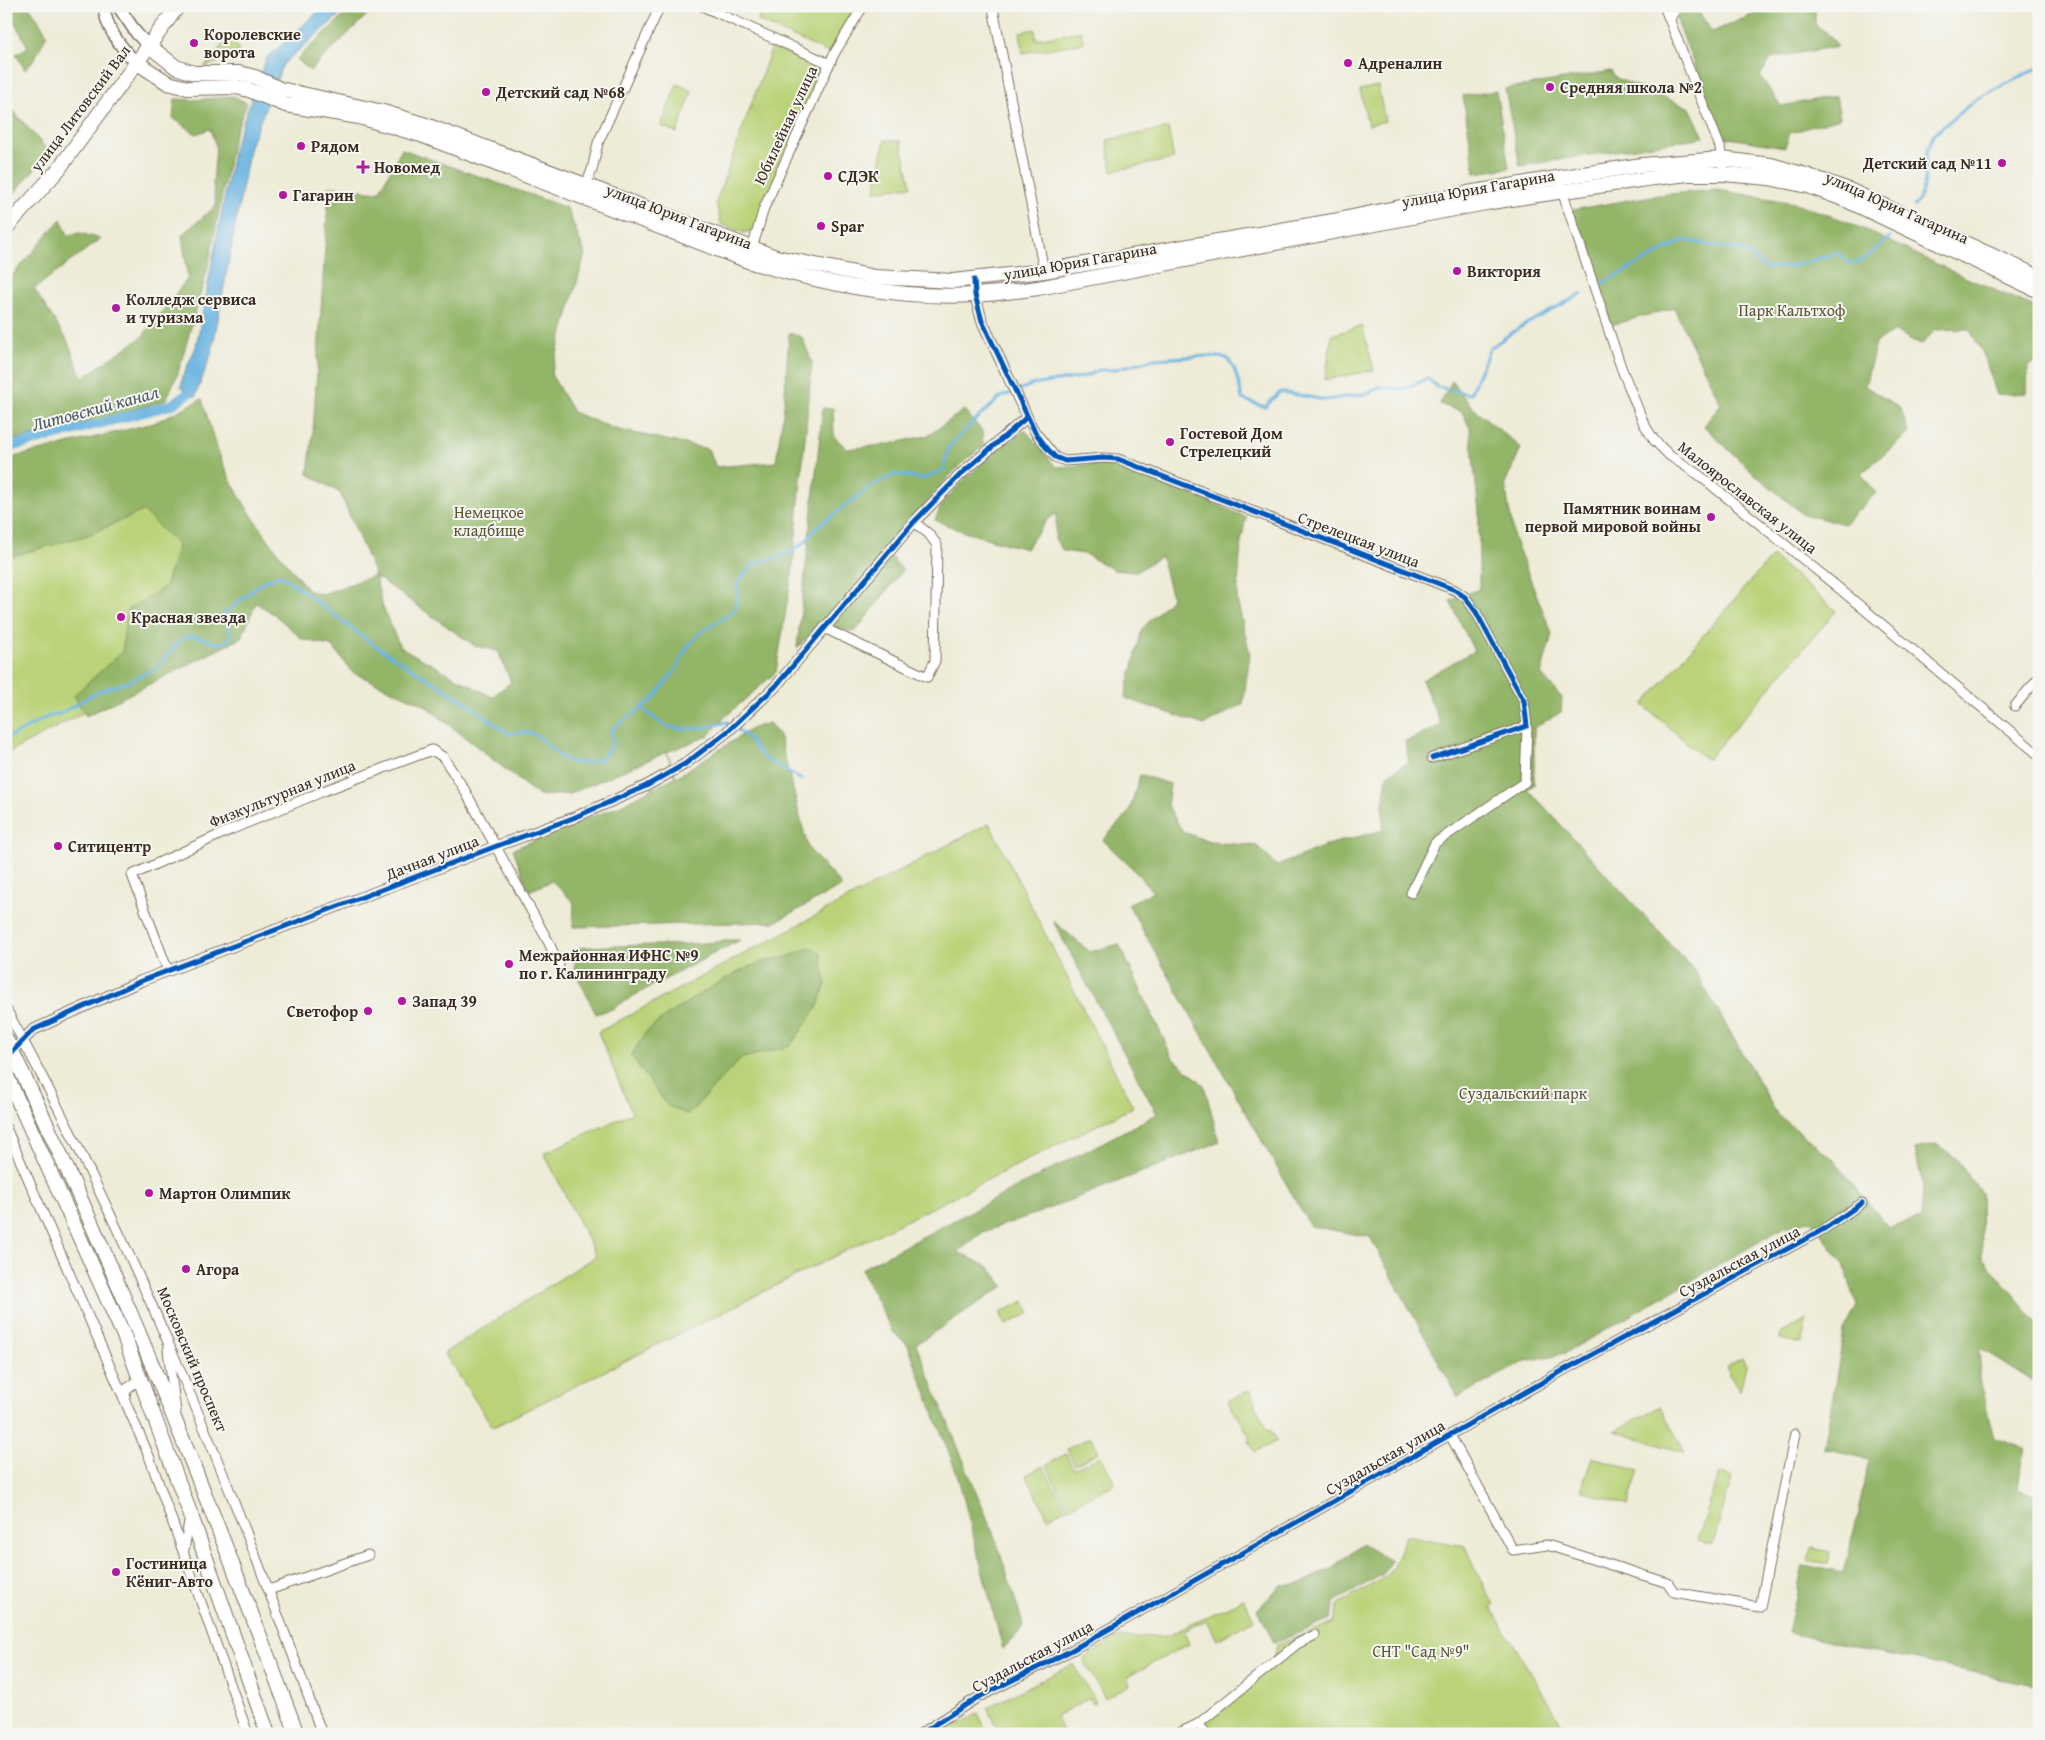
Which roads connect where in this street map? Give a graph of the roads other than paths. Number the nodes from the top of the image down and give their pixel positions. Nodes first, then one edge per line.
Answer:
1 (104, 6) edge
2 (118, 6) edge
3 (178, 6) edge
4 (660, 6) edge
5 (702, 6) edge
6 (863, 6) edge
7 (1664, 6) edge
8 (1677, 6) edge
9 (993, 8) dead end
10 (1670, 19) junction
11 (148, 45) junction
12 (136, 62) junction
13 (830, 64) junction
14 (277, 95) junction
15 (1722, 159) junction
16 (1724, 174) junction
17 (1560, 184) junction
18 (585, 186) junction
19 (6, 228) edge
20 (750, 255) junction
21 (1044, 271) junction
22 (2039, 277) edge
23 (974, 280) junction
24 (2039, 291) edge
25 (975, 295) junction
26 (1027, 417) junction
27 (914, 522) junction
28 (824, 628) junction
29 (2039, 677) edge
30 (2015, 706) dead end
31 (1527, 726) junction
32 (2039, 755) edge
33 (1432, 758) dead end
34 (494, 847) junction
35 (1411, 893) dead end
36 (559, 965) dead end
37 (168, 971) junction
38 (6, 1008) edge
39 (6, 1039) edge
40 (23, 1039) junction
41 (12, 1052) junction
42 (6, 1074) edge
43 (6, 1128) edge
44 (10, 1148) edge
45 (1862, 1203) dead end
46 (167, 1339) junction
47 (141, 1379) junction
48 (160, 1383) junction
49 (124, 1398) junction
50 (177, 1424) junction
51 (1795, 1434) dead end
52 (1450, 1435) junction
53 (190, 1513) junction
54 (184, 1552) junction
55 (230, 1554) junction
56 (368, 1555) dead end
57 (207, 1560) junction
58 (269, 1590) junction
59 (1315, 1635) dead end
60 (1198, 1724) junction
61 (248, 1734) edge
62 (268, 1734) edge
63 (297, 1734) edge
64 (322, 1734) edge
65 (920, 1734) edge
66 (1177, 1734) edge
67 (1207, 1734) edge

1 - 12 main road
2 - 11 main road
3 - 11 main road, улица Литовский Вал
4 - 18 street
5 - 13 street
6 - 13 street, Юбилейная улица
7 - 10 street
8 - 10 street
9 - 21 street
10 - 15 street
11 - 12 main road, улица Литовский Вал
11 - 14 main road, улица Юрия Гагарина
12 - 14 main road, улица Юрия Гагарина
12 - 19 main road, улица Литовский Вал
13 - 20 street, Юбилейная улица
14 - 18 main road, улица Юрия Гагарина
14 - 20 main road, улица Юрия Гагарина
15 - 16 street
15 - 17 main road, улица Юрия Гагарина
15 - 22 main road, улица Юрия Гагарина
16 - 17 main road, улица Юрия Гагарина
16 - 24 main road, улица Юрия Гагарина
17 - 21 main road, улица Юрия Гагарина
17 - 25 main road, улица Юрия Гагарина
17 - 32 street, Малоярославская улица
18 - 20 main road, улица Юрия Гагарина
20 - 23 main road, улица Юрия Гагарина
20 - 25 main road, улица Юрия Гагарина
21 - 23 main road, улица Юрия Гагарина
23 - 25 street, Стрелецкая улица
25 - 26 street, Стрелецкая улица
26 - 27 street
26 - 31 street, Стрелецкая улица
27 - 28 street, Дачная улица
27 - 28 street
28 - 34 street, Дачная улица
29 - 30 street
31 - 33 street
31 - 35 street, Стрелецкая улица
34 - 36 street
34 - 37 street, Дачная улица
34 - 37 street, Физкультурная улица
37 - 40 street, Дачная улица
38 - 40 street, Московский проспект
39 - 41 main road
40 - 41 street, Дачная улица
40 - 46 street, Московский проспект
41 - 48 main road
42 - 47 main road
43 - 44 street
44 - 49 street
45 - 52 street, Суздальская улица
46 - 50 street
46 - 58 street, Московский проспект
47 - 48 main road
47 - 49 street
47 - 53 main road
48 - 50 main road
49 - 54 street
50 - 55 main road
51 - 52 street
52 - 65 street, Суздальская улица
53 - 54 street
53 - 57 main road
54 - 61 street
55 - 57 main road
55 - 63 main road
56 - 58 street
57 - 62 main road
58 - 64 street, Московский проспект
59 - 60 street
60 - 66 street
60 - 67 street

